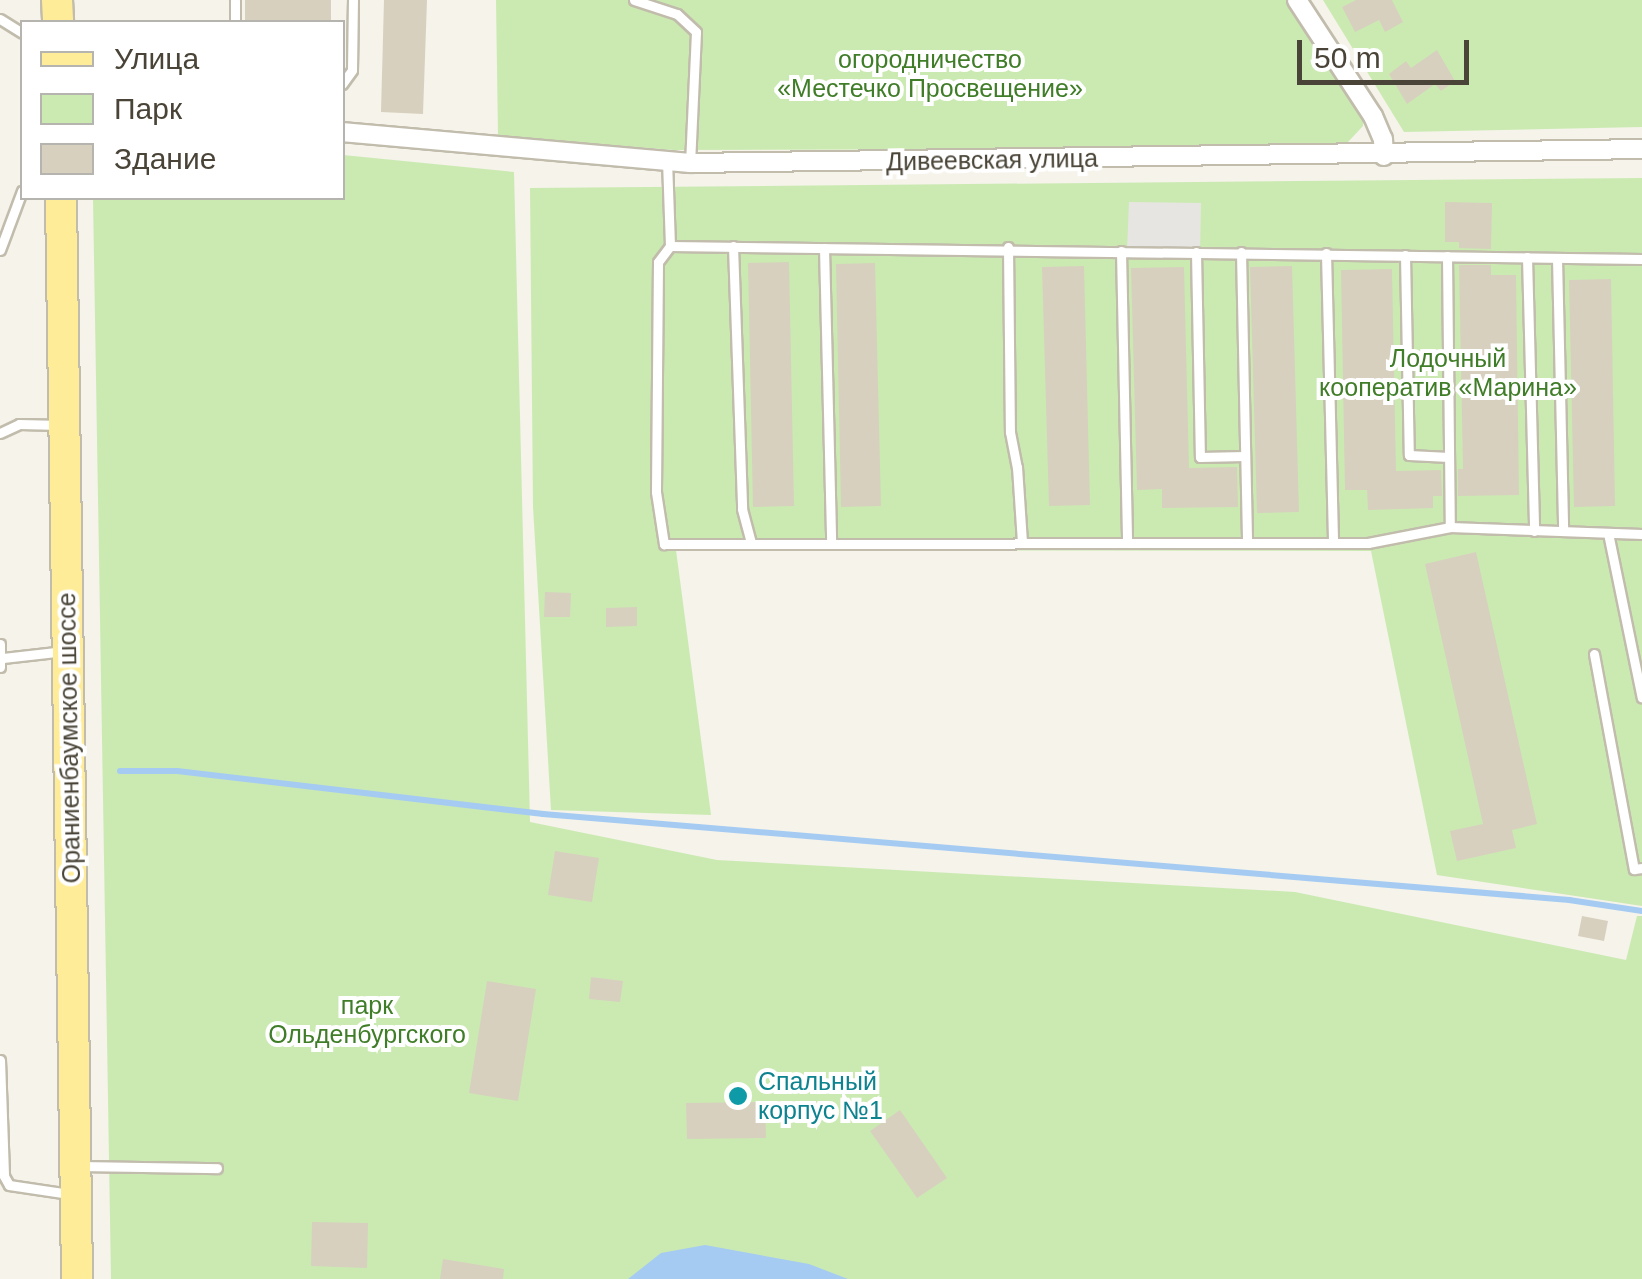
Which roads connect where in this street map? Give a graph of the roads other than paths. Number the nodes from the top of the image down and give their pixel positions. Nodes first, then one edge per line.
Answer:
1 (353, 0) edge
2 (634, 0) edge
3 (1297, 0) edge
4 (345, 80) edge
5 (345, 132) edge
6 (1642, 149) edge
7 (1384, 156) junction
8 (668, 160) junction
9 (690, 162) junction
10 (20, 196) edge
11 (61, 200) edge
12 (670, 246) junction
13 (733, 246) junction
14 (824, 248) junction
15 (1008, 248) junction
16 (0, 250) edge
17 (1121, 251) junction
18 (1196, 252) junction
19 (1241, 252) junction
20 (1326, 254) junction
21 (1405, 255) junction
22 (1446, 256) junction
23 (1527, 257) junction
24 (1557, 258) junction
25 (1642, 258) edge
26 (64, 425) junction
27 (0, 433) edge
28 (1245, 456) junction
29 (1450, 457) junction
30 (1450, 528) junction
31 (1534, 530) junction
32 (1563, 531) junction
33 (1608, 533) junction
34 (1642, 534) edge
35 (1333, 540) junction
36 (1247, 541) junction
37 (1022, 542) junction
38 (1127, 542) junction
39 (831, 543) junction
40 (751, 544) junction
41 (0, 644) edge
42 (67, 651) junction
43 (1594, 654) dead end
44 (2, 663) edge
45 (1642, 698) edge
46 (1642, 868) edge
47 (0, 1060) edge
48 (217, 1168) dead end
49 (75, 1180) junction
50 (77, 1279) edge

1 - 4 lane
2 - 9 lane
3 - 7 street
5 - 8 street, Дивеевская улица
6 - 7 street, Дивеевская улица
7 - 9 street, Дивеевская улица
8 - 9 street, Дивеевская улица
8 - 12 lane
10 - 16 lane
11 - 26 main road, Ораниенбаумское шоссе
12 - 13 lane
12 - 40 lane
13 - 14 lane
13 - 40 lane
14 - 15 lane
14 - 39 lane
15 - 17 lane
15 - 37 lane
17 - 18 lane
17 - 38 lane
18 - 19 lane
18 - 28 lane
19 - 20 lane
19 - 28 lane
20 - 21 lane
20 - 35 lane
21 - 22 lane
21 - 29 lane
22 - 23 lane
22 - 29 lane
23 - 24 lane
23 - 31 lane
24 - 25 lane
24 - 32 lane
26 - 27 lane
26 - 42 main road, Ораниенбаумское шоссе
28 - 36 lane
29 - 30 lane
30 - 31 lane
30 - 35 lane
31 - 32 lane
32 - 33 lane
33 - 34 lane
33 - 45 lane
35 - 36 lane
36 - 38 lane
37 - 38 lane
37 - 39 lane
39 - 40 lane
41 - 44 lane
42 - 44 lane
42 - 49 main road, Ораниенбаумское шоссе
43 - 46 lane
47 - 49 lane
48 - 49 lane
49 - 50 main road, Ораниенбаумское шоссе

